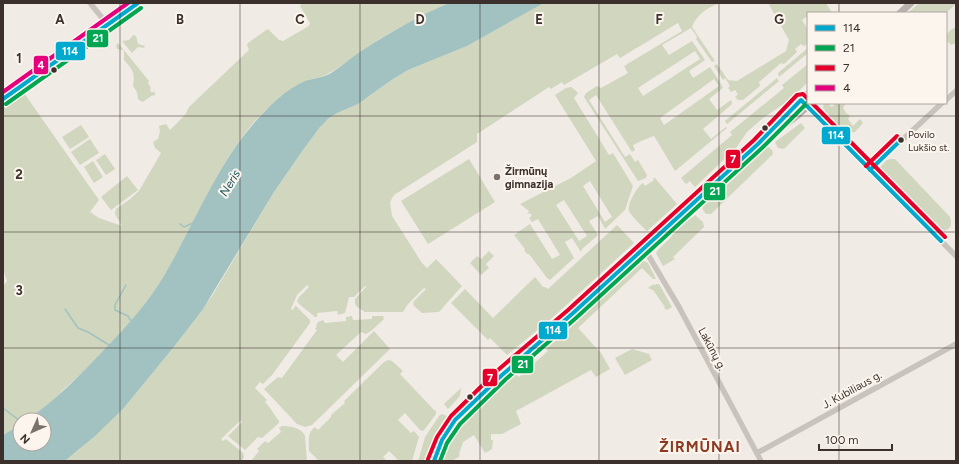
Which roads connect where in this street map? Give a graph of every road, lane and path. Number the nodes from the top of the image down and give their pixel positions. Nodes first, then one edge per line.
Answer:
1 (90, 3) edge
2 (138, 3) edge
3 (910, 3) edge
4 (901, 12) edge
5 (108, 24) junction
6 (956, 91) edge
7 (807, 95) edge
8 (3, 99) edge
9 (947, 99) edge
10 (801, 100) junction
11 (807, 104) edge
12 (941, 104) edge
13 (809, 105) edge
14 (758, 144) junction
15 (870, 170) junction
16 (644, 248) junction
17 (956, 256) edge
18 (956, 344) edge
19 (757, 453) junction
20 (434, 461) edge
21 (761, 461) edge

1 - 5 street
2 - 5 main road
3 - 4 main road
5 - 8 main road
6 - 9 street
7 - 10 main road
10 - 11 main road
10 - 14 main road
12 - 15 street
13 - 14 main road
13 - 15 street
14 - 16 main road
15 - 17 street
16 - 19 street, Lakūnų g.
16 - 20 main road
18 - 19 street, J. Kubiliaus g.
19 - 21 street, Lakūnų g.

